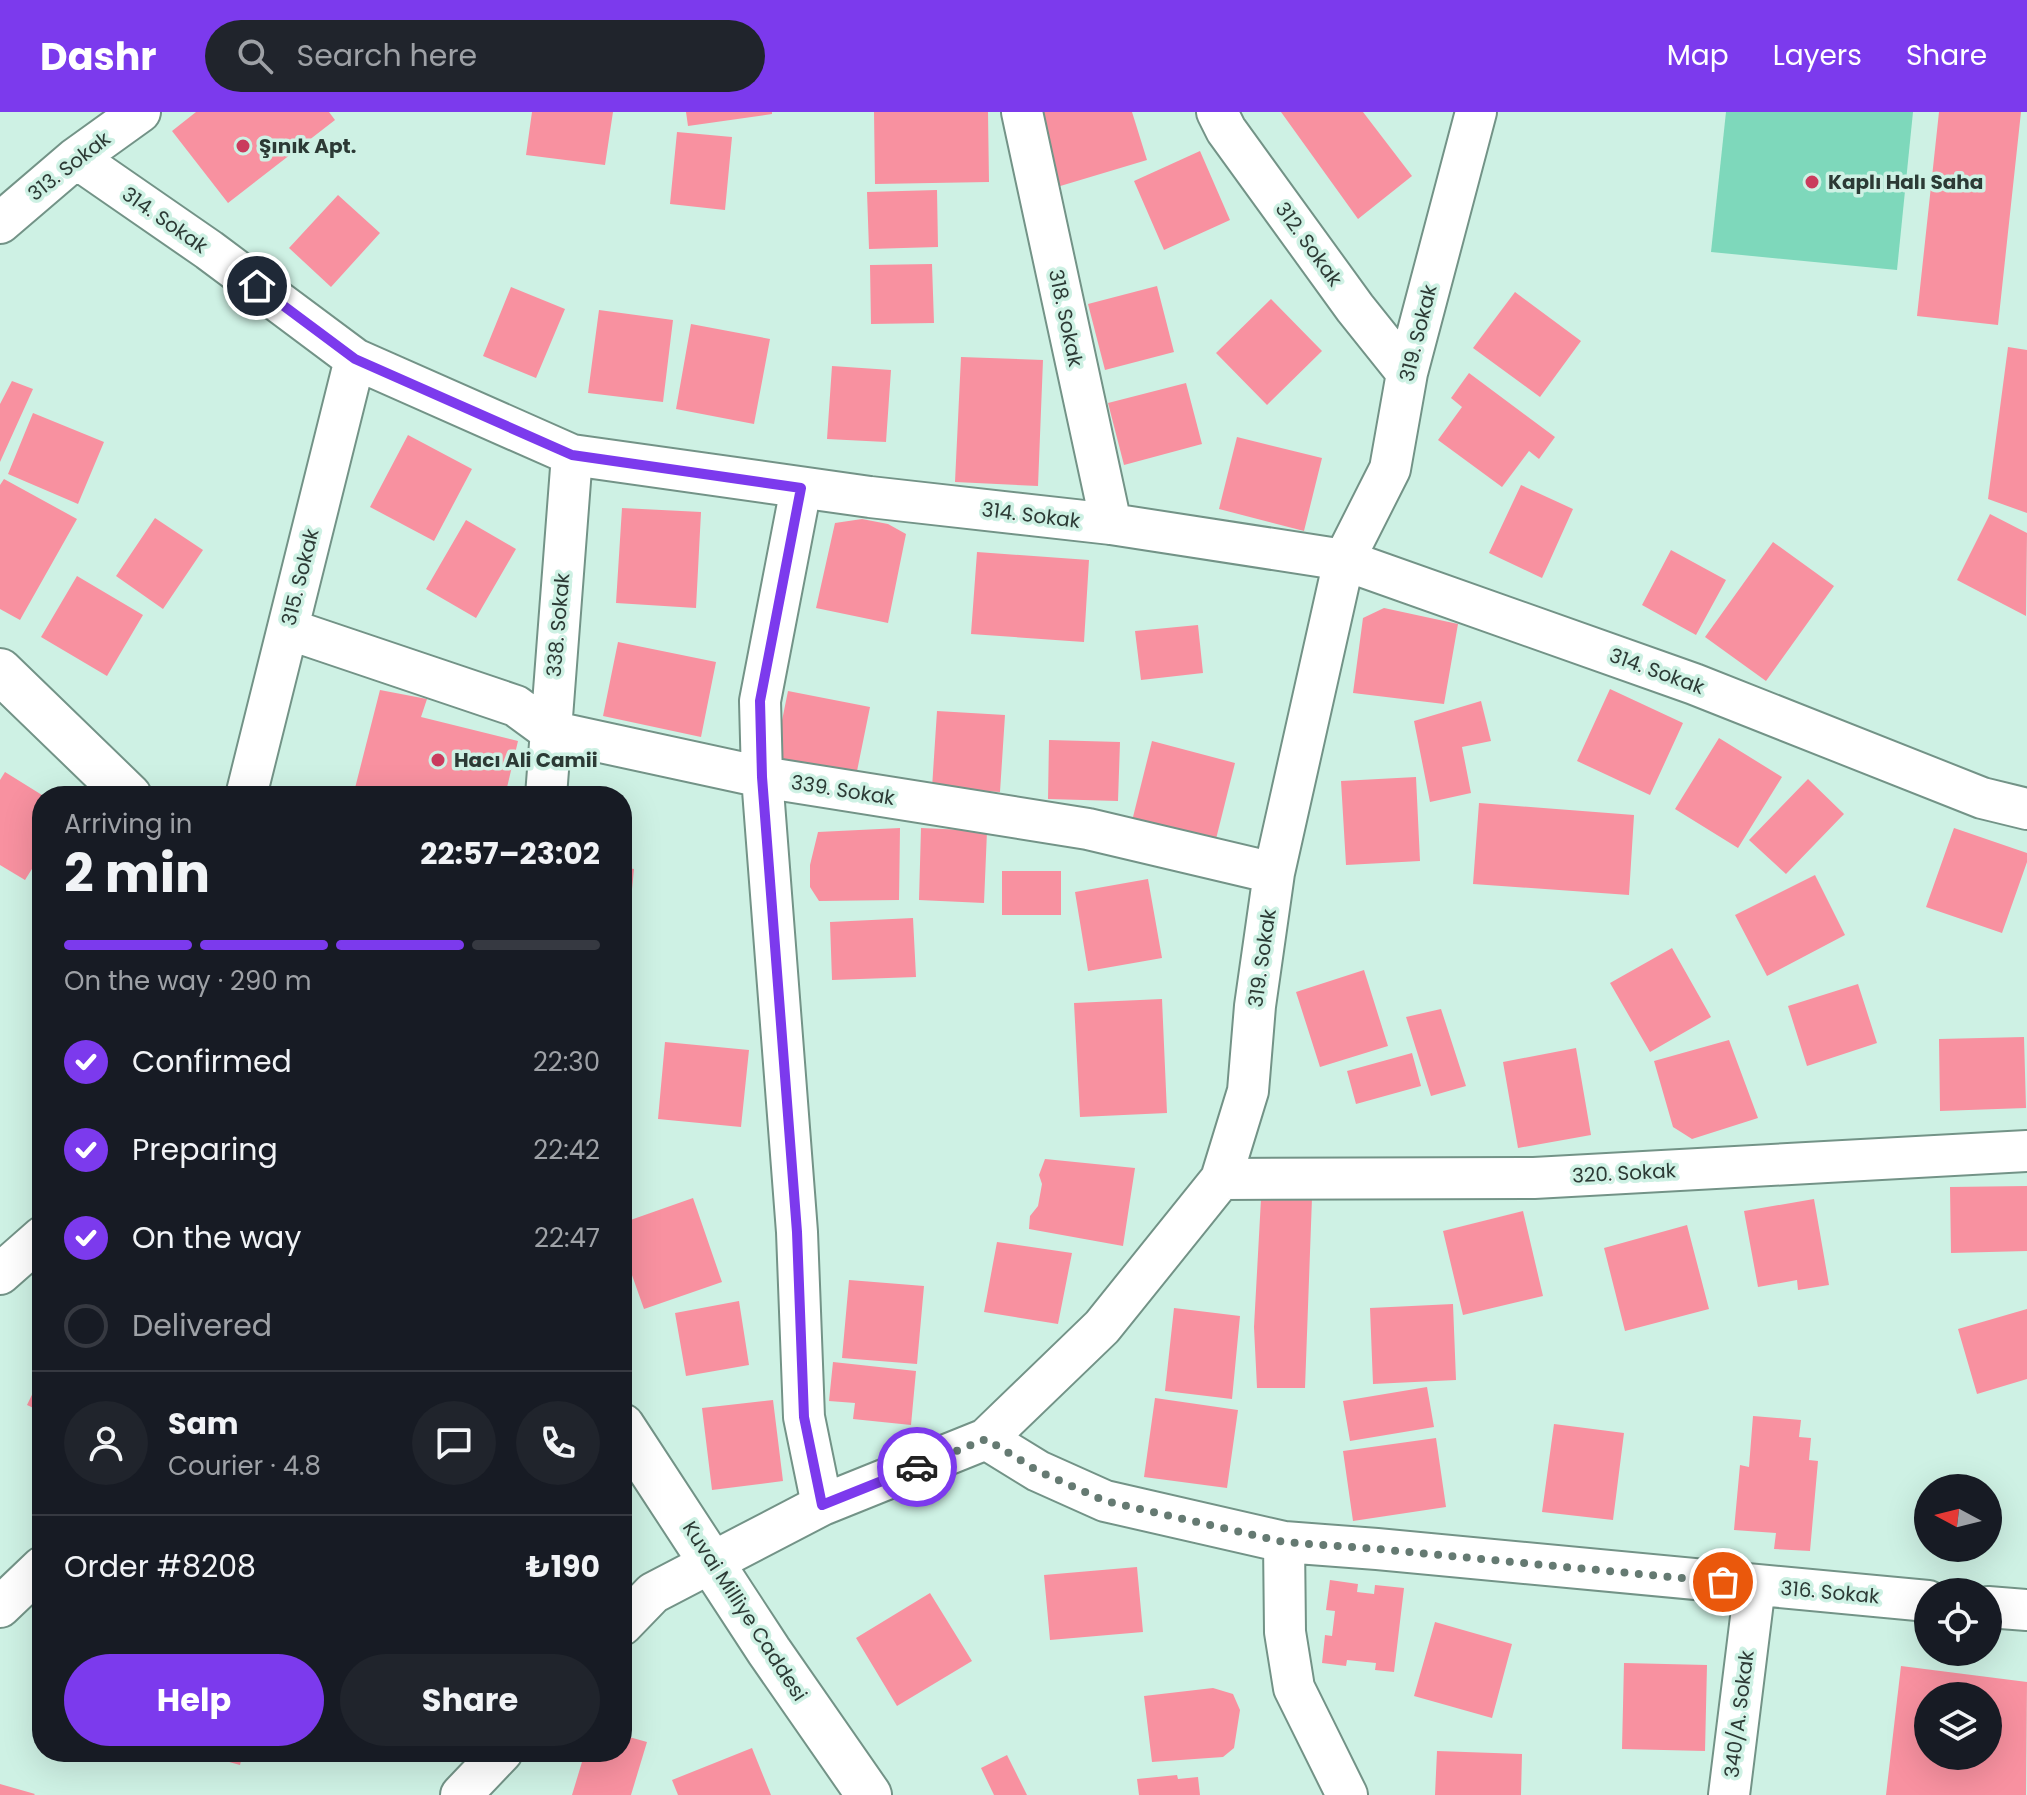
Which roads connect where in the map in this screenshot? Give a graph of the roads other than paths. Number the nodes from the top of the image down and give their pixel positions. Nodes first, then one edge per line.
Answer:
1 (140, 112) edge
2 (1022, 112) edge
3 (1217, 112) edge
4 (1476, 112) edge
5 (76, 158) junction
6 (0, 223) edge
7 (355, 359) junction
8 (1407, 373) junction
9 (572, 455) junction
10 (801, 488) junction
11 (1111, 524) junction
12 (1344, 560) junction
13 (288, 629) junction
14 (0, 671) edge
15 (550, 731) junction
16 (762, 777) junction
17 (119, 786) edge
18 (249, 786) edge
19 (547, 786) edge
20 (2027, 809) edge
21 (1274, 873) junction
22 (2027, 1151) edge
23 (1221, 1179) junction
24 (32, 1246) edge
25 (0, 1274) edge
26 (986, 1439) junction
27 (632, 1441) edge
28 (822, 1505) junction
29 (1284, 1542) junction
30 (713, 1561) junction
31 (32, 1577) edge
32 (1755, 1585) junction
33 (1914, 1600) edge
34 (0, 1607) edge
35 (2002, 1608) edge
36 (2027, 1610) edge
37 (632, 1615) edge
38 (492, 1762) edge
39 (461, 1795) edge
40 (869, 1795) edge
41 (1347, 1795) edge
42 (1729, 1795) edge

1 - 5 street, 313. Sokak
2 - 11 street, 318. Sokak
3 - 8 street, 312. Sokak
4 - 8 street, 319. Sokak
5 - 6 street, 313. Sokak
5 - 7 street, 314. Sokak
7 - 9 street, 314. Sokak
7 - 13 street, 315. Sokak
8 - 12 street, 319. Sokak
9 - 10 street, 314. Sokak
9 - 15 street, 338. Sokak
10 - 11 street, 314. Sokak
10 - 16 street
11 - 12 street, 314. Sokak
12 - 20 street, 314. Sokak
12 - 21 street, 319. Sokak
13 - 15 street, 339. Sokak
13 - 18 street, 315. Sokak
14 - 17 street
15 - 16 street, 339. Sokak
15 - 19 street, 338. Sokak
16 - 21 street, 339. Sokak
16 - 28 street
21 - 23 street, 319. Sokak
22 - 23 street, 320. Sokak
23 - 26 street, 319. Sokak
24 - 25 street
26 - 28 street, 319. Sokak
26 - 29 street, 316. Sokak
27 - 30 street, Kuvai Milliye Caddesi
28 - 30 street, 319. Sokak
29 - 32 street, 316. Sokak
29 - 41 street
30 - 37 street, 319. Sokak
30 - 40 street, Kuvai Milliye Caddesi
31 - 34 street
32 - 33 street, 316. Sokak
32 - 42 street, 340/A. Sokak
35 - 36 street
38 - 39 street

